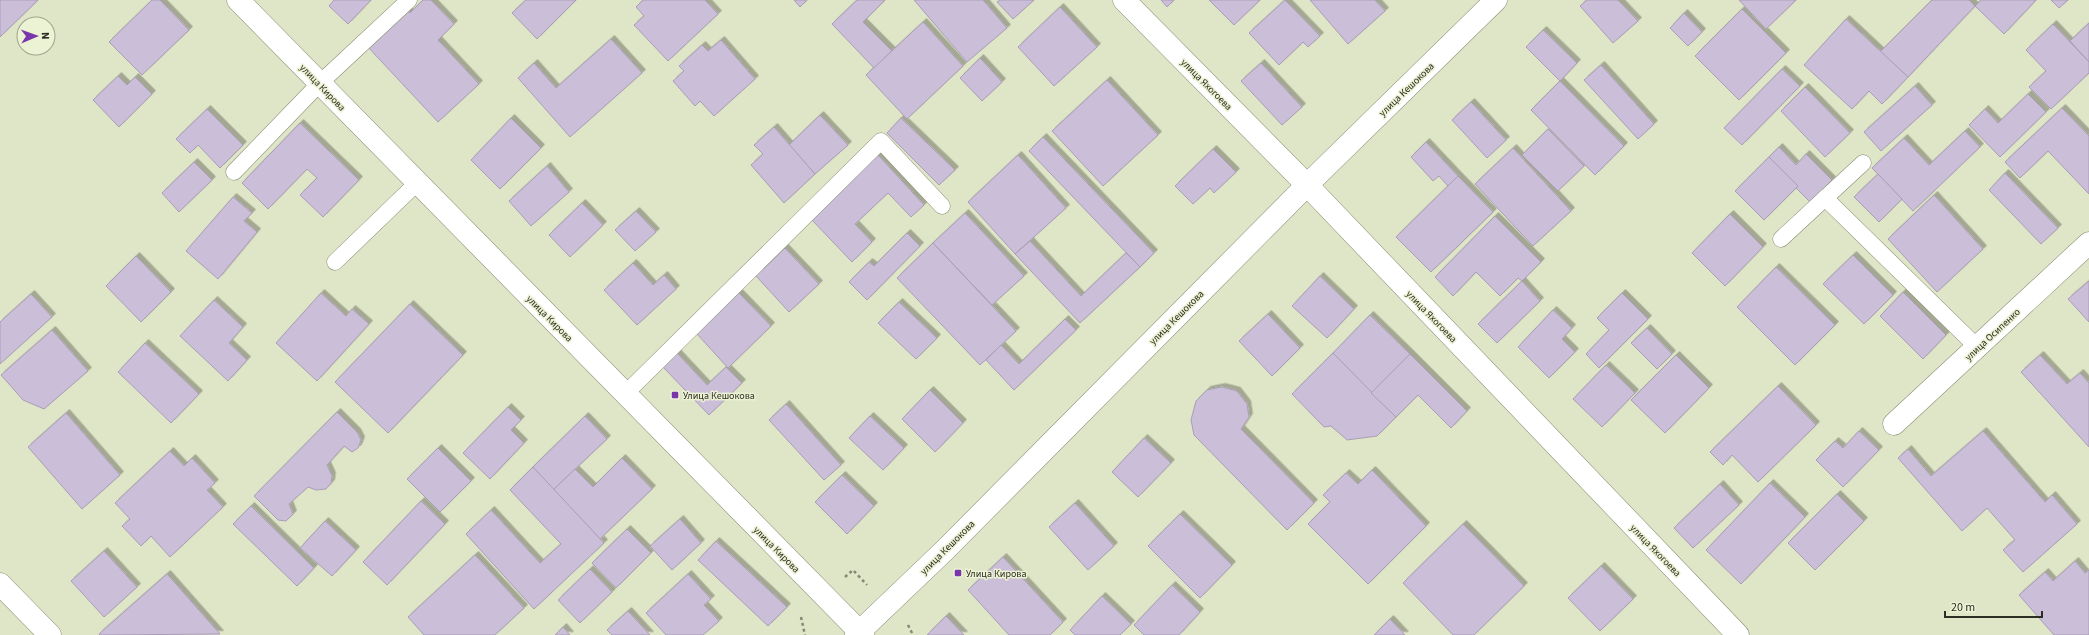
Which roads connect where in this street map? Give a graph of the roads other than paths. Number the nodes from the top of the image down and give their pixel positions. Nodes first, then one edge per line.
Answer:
1 (238, 0) edge
2 (409, 0) edge
3 (1124, 0) edge
4 (1496, 0) edge
5 (320, 83) junction
6 (1863, 163) dead end
7 (234, 172) dead end
8 (417, 183) junction
9 (1307, 185) junction
10 (1825, 198) junction
11 (942, 206) dead end
12 (1781, 239) dead end
13 (2089, 243) edge
14 (335, 262) dead end
15 (1977, 347) junction
16 (625, 394) junction
17 (1894, 424) dead end
18 (0, 584) edge
19 (860, 634) edge
20 (50, 635) edge
21 (1738, 635) edge

1 - 5 street, улица Кирова
2 - 5 lane
3 - 9 street, улица Яхогоева
4 - 9 street, улица Кешокова
5 - 7 lane
5 - 8 street, улица Кирова
6 - 10 lane
8 - 14 lane
8 - 16 street, улица Кирова
9 - 19 street, улица Кешокова
9 - 21 street, улица Яхогоева
10 - 12 lane
10 - 15 lane
11 - 16 lane
13 - 15 street, улица Осипенко
15 - 17 street, улица Осипенко
16 - 19 street, улица Кирова
18 - 20 street

